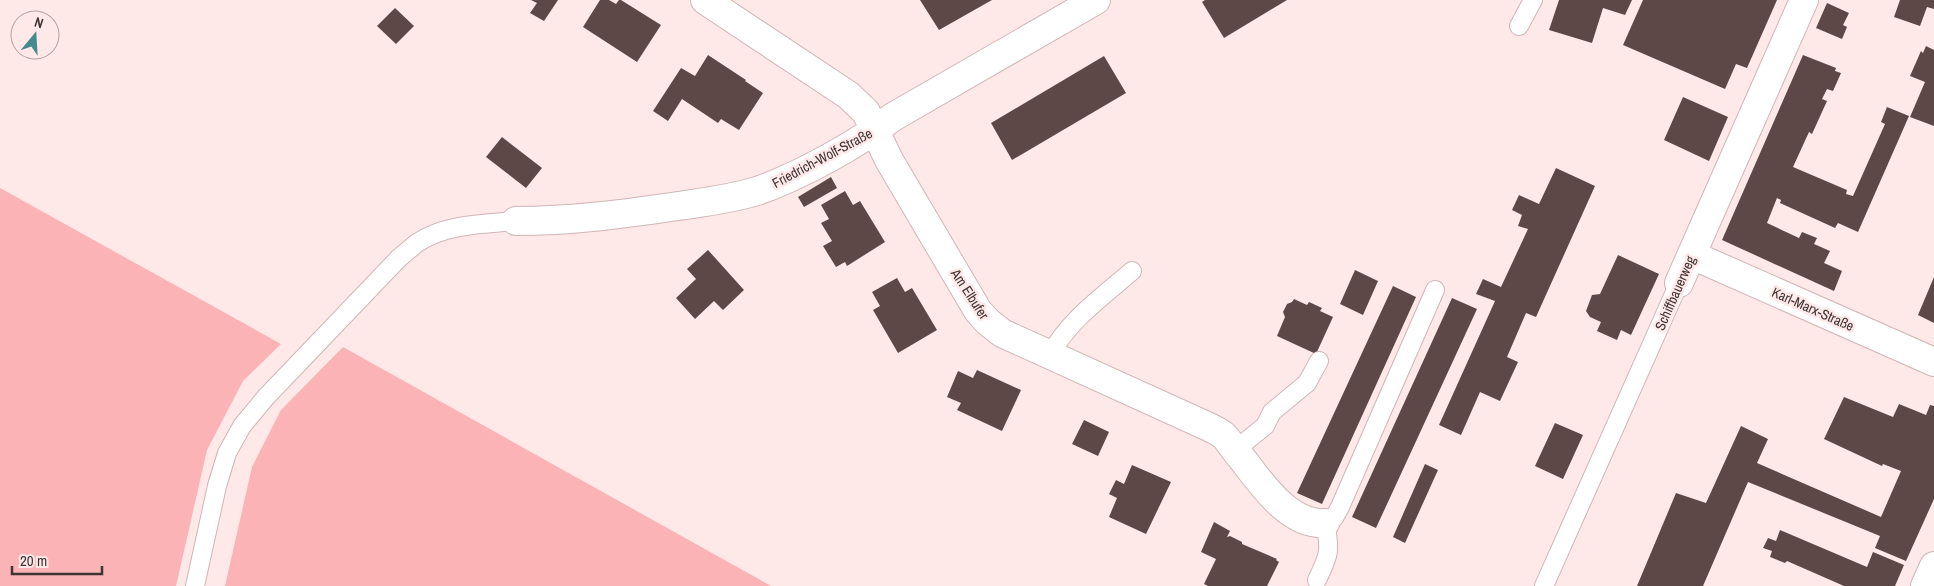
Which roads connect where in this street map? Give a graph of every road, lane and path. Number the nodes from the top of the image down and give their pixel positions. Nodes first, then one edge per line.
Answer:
1 (705, 0) edge
2 (1096, 0) edge
3 (1533, 0) edge
4 (1804, 0) edge
5 (1519, 26) dead end
6 (875, 131) junction
7 (516, 221) joint
8 (1692, 255) junction
9 (1132, 271) dead end
10 (1679, 283) joint
11 (1435, 290) dead end
12 (1050, 355) junction
13 (1319, 362) dead end
14 (1934, 362) edge
15 (1235, 450) junction
16 (1326, 523) junction
17 (1934, 566) edge
18 (1317, 580) dead end
19 (194, 586) edge
20 (1544, 586) edge
21 (1925, 586) edge

1 - 6 street, Am Elbufer
2 - 6 street, Friedrich-Wolf-Straße
3 - 5 lane
4 - 8 street, Schiffbauerweg
6 - 7 street, Friedrich-Wolf-Straße
6 - 12 street, Am Elbufer
7 - 19 lane
8 - 10 street, Schiffbauerweg
8 - 14 street, Karl-Marx-Straße
9 - 12 lane
10 - 20 lane, Schiffbauerweg
11 - 16 lane
12 - 15 street, Am Elbufer
13 - 15 lane
15 - 16 street, Am Elbufer
16 - 18 lane
17 - 21 street

